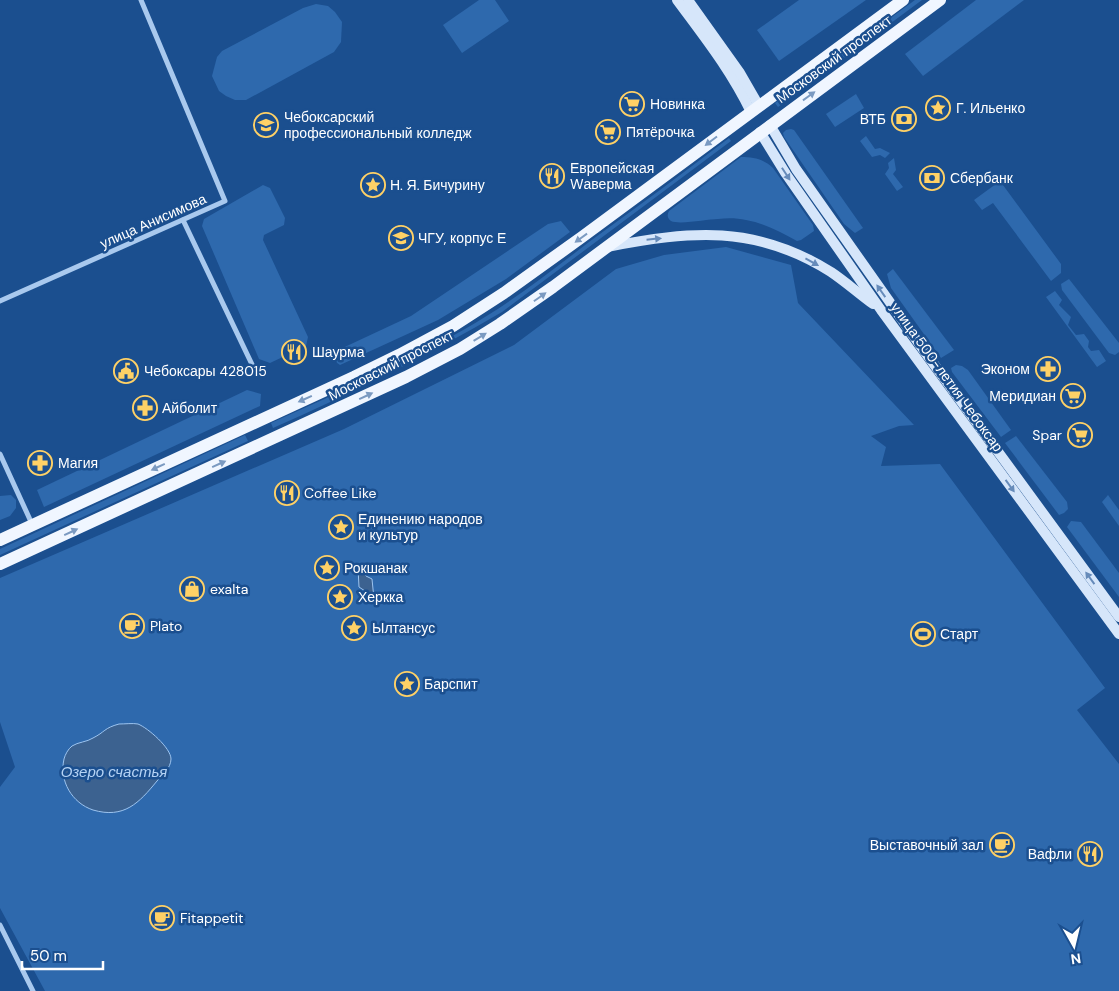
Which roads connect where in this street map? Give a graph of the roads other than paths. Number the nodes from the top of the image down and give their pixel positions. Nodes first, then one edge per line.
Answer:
1 (141, 0) edge
2 (903, 0) edge
3 (940, 0) edge
4 (686, 4) edge
5 (755, 109) junction
6 (765, 129) junction
7 (183, 220) junction
8 (606, 247) junction
9 (0, 301) edge
10 (881, 310) junction
11 (257, 375) dead end
12 (252, 423) junction
13 (262, 444) junction
14 (0, 454) edge
15 (32, 525) junction
16 (1049, 530) junction
17 (0, 540) edge
18 (0, 564) edge
19 (1119, 617) edge
20 (1119, 634) edge
21 (0, 925) edge
22 (33, 991) edge

1 - 7 street, улица Анисимова
2 - 5 main road, Московский проспект
6 -> 3 main road, Московский проспект
4 - 5 main road
5 - 6 main road
5 -> 12 main road, Московский проспект
6 - 8 main road, Московский проспект
6 -> 10 main road, улица 500-летия Чебоксар
16 -> 6 main road, улица 500-летия Чебоксар
7 - 9 street, улица Анисимова
7 - 11 street
8 -> 10 main road
13 -> 8 main road, Московский проспект
10 -> 16 main road, улица 500-летия Чебоксар
12 - 13 main road
12 -> 15 main road, Московский проспект
18 -> 13 main road, Московский проспект
14 - 15 street
15 - 17 main road, Московский проспект
19 -> 16 main road, улица 500-летия Чебоксар
16 - 20 main road, улица 500-летия Чебоксар
21 - 22 street

